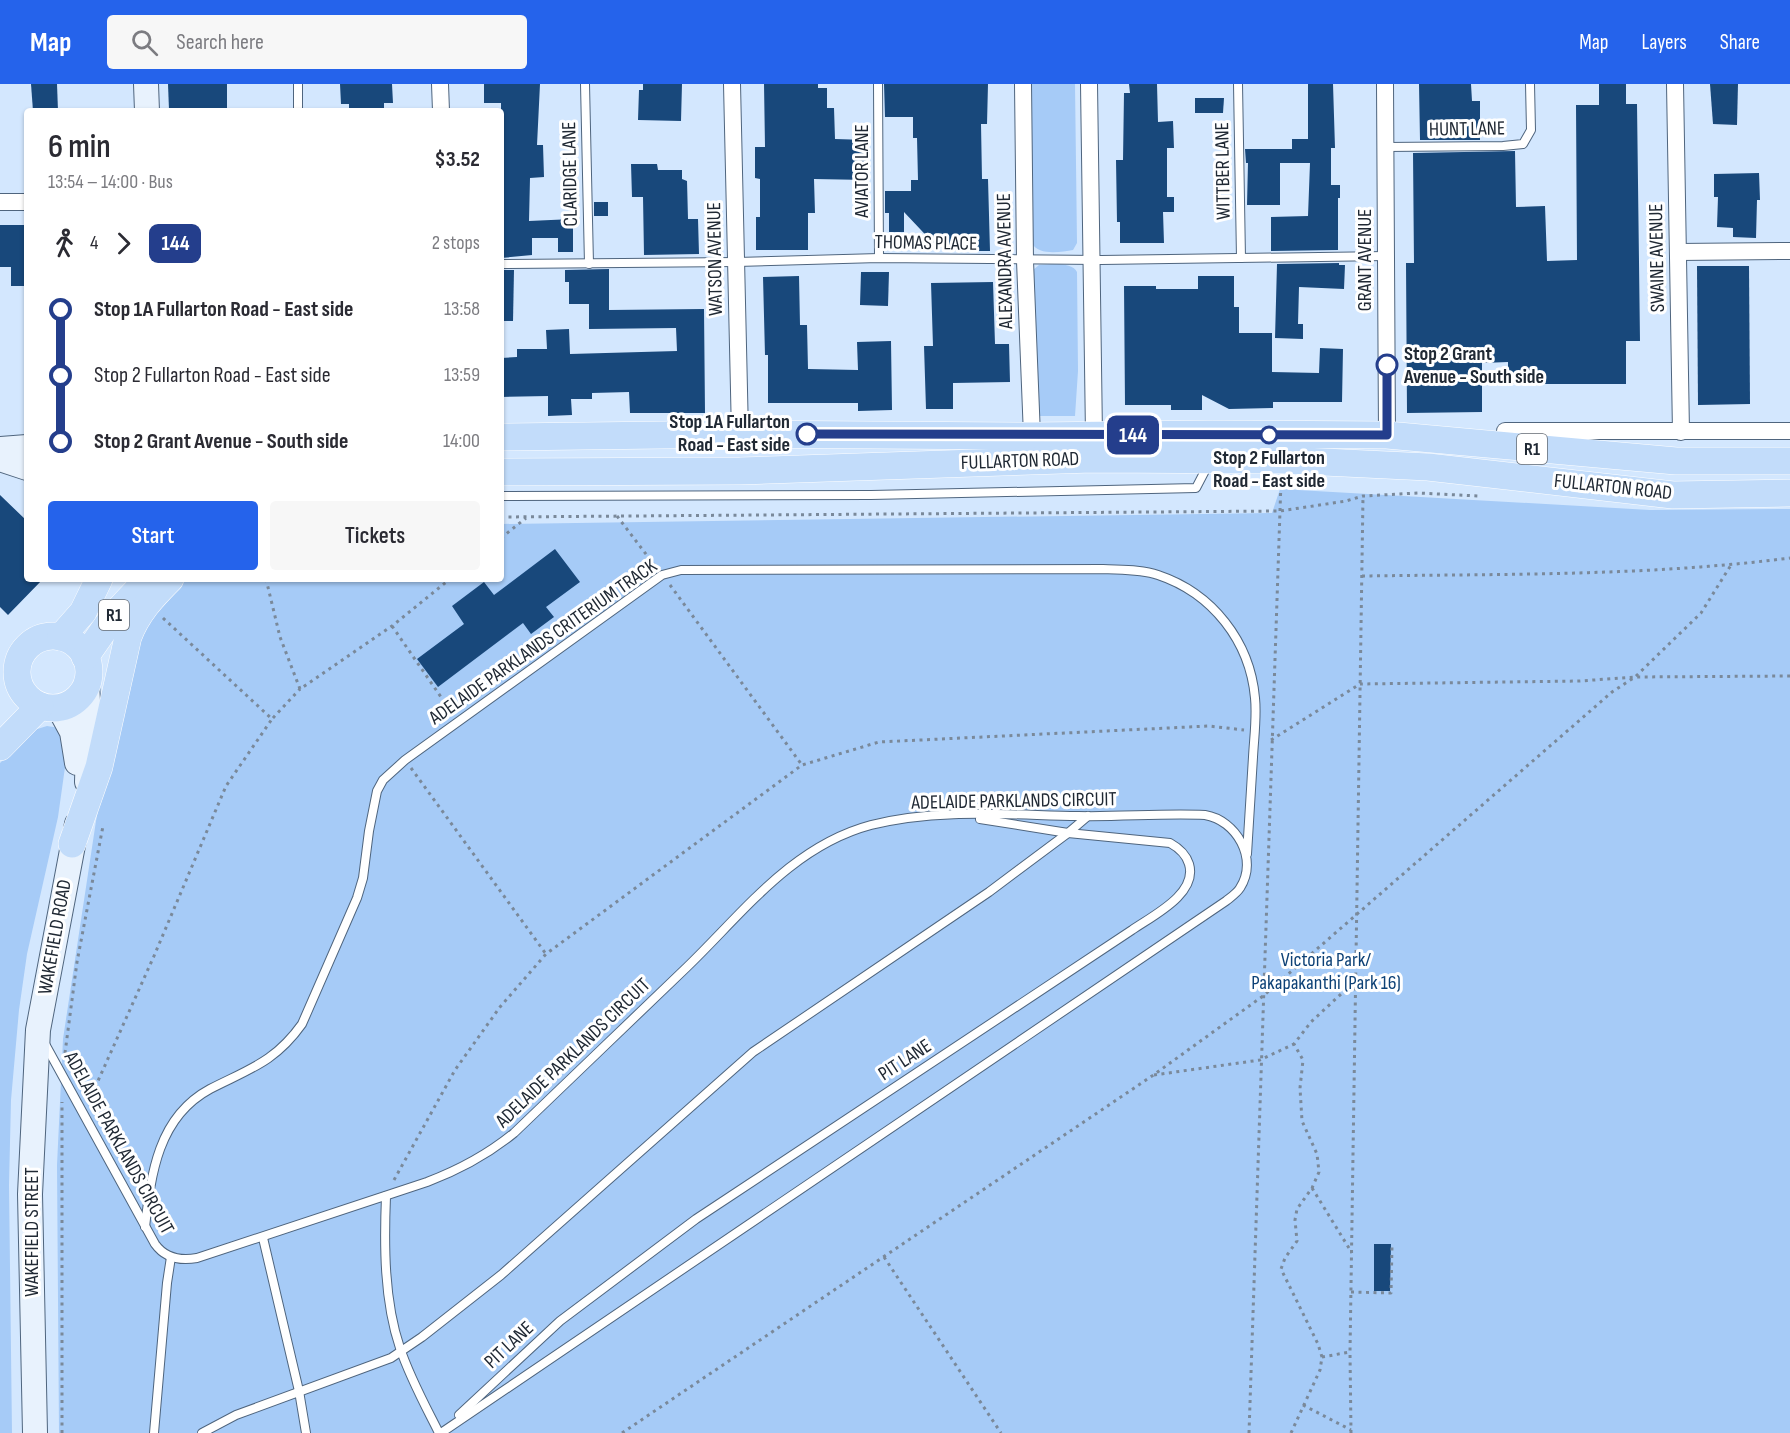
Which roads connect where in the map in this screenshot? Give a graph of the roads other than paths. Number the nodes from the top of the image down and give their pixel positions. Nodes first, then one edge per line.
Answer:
1 (146, 84) edge
2 (298, 84) edge
3 (441, 84) edge
4 (585, 84) edge
5 (732, 84) edge
6 (878, 84) edge
7 (1023, 84) edge
8 (1089, 84) edge
9 (1238, 84) edge
10 (1385, 84) edge
11 (1530, 84) edge
12 (1675, 84) edge
13 (147, 108) edge
14 (298, 108) edge
15 (441, 108) edge
16 (1385, 147) junction
17 (0, 202) edge
18 (24, 202) edge
19 (1790, 250) edge
20 (1678, 252) junction
21 (1386, 256) junction
22 (879, 258) junction
23 (1240, 258) junction
24 (1025, 261) junction
25 (1093, 261) junction
26 (737, 262) junction
27 (504, 264) edge
28 (589, 264) junction
29 (1506, 431) dead end
30 (1772, 431) junction
31 (1790, 431) edge
32 (1681, 432) junction
33 (740, 434) junction
34 (1094, 435) junction
35 (1387, 435) junction
36 (504, 437) edge
37 (1037, 448) junction
38 (1211, 459) junction
39 (1781, 461) edge
40 (1389, 465) junction
41 (740, 471) junction
42 (504, 472) edge
43 (1781, 494) edge
44 (504, 496) edge
45 (97, 582) edge
46 (145, 582) edge
47 (167, 582) edge
48 (61, 637) junction
49 (85, 657) junction
50 (9, 683) edge
51 (87, 684) junction
52 (49, 707) junction
53 (0, 747) edge
54 (959, 815) junction
55 (1088, 816) junction
56 (1068, 833) junction
57 (72, 844) junction
58 (1246, 860) junction
59 (38, 1030) junction
60 (386, 1196) junction
61 (145, 1228) junction
62 (263, 1238) junction
63 (171, 1257) junction
64 (401, 1351) junction
65 (299, 1391) junction
66 (35, 1433) edge
67 (154, 1433) edge
68 (202, 1433) edge
69 (306, 1433) edge
70 (440, 1433) edge

1 - 13 main road
2 - 14 lane
3 - 15 street
4 - 28 lane, CLARIDGE LANE
5 - 26 street, WATSON AVENUE
6 - 22 lane, AVIATOR LANE
7 - 24 street, ALEXANDRA AVENUE
8 - 25 street
9 - 23 lane, WITTBER LANE
10 - 16 street, GRANT AVENUE
11 - 16 lane, HUNT LANE
12 - 20 street, SWAINE AVENUE
16 - 21 street, GRANT AVENUE
17 - 18 street
19 - 20 street
20 - 32 street, SWAINE AVENUE
21 - 23 lane, THOMAS PLACE
21 - 35 street, GRANT AVENUE
22 - 24 lane, THOMAS PLACE
22 - 26 lane, THOMAS PLACE
23 - 25 lane, THOMAS PLACE
24 - 25 lane, THOMAS PLACE
24 - 37 street, ALEXANDRA AVENUE
25 - 34 street
26 - 28 lane, THOMAS PLACE
26 - 33 street, WATSON AVENUE
27 - 28 lane, THOMAS PLACE
29 - 32 street
30 - 31 street
30 - 32 street
30 - 39 street
33 - 36 highway, FULLARTON ROAD / R1
33 - 37 highway, FULLARTON ROAD / R1
33 - 41 highway
34 - 35 highway, FULLARTON ROAD / R1
34 - 37 highway, FULLARTON ROAD / R1
35 - 39 highway, FULLARTON ROAD / R1
35 - 40 highway
37 - 38 highway, FULLARTON ROAD / R1
37 - 41 highway, FULLARTON ROAD / R1
38 - 40 highway, FULLARTON ROAD / R1
38 - 44 lane
39 - 43 highway
40 - 43 highway, FULLARTON ROAD / R1
41 - 42 highway, FULLARTON ROAD / R1
45 - 48 highway, R1
46 - 49 highway, R1
47 - 57 highway
48 - 49 highway, R1
48 - 50 highway
49 - 51 highway
50 - 52 highway
51 - 52 highway
51 - 57 main road, WAKEFIELD ROAD
52 - 53 highway
52 - 57 main road, WAKEFIELD ROAD
54 - 55 lane, ADELAIDE PARKLANDS CIRCUIT
54 - 56 lane, PIT LANE
54 - 60 lane, ADELAIDE PARKLANDS CIRCUIT
55 - 56 lane
55 - 58 lane, ADELAIDE PARKLANDS CIRCUIT
56 - 64 lane
56 - 70 lane, PIT LANE
57 - 59 main road, WAKEFIELD ROAD
58 - 61 lane, ADELAIDE PARKLANDS CRITERIUM TRACK
58 - 70 lane
59 - 61 lane, ADELAIDE PARKLANDS CIRCUIT
59 - 66 main road, WAKEFIELD STREET
60 - 62 lane, ADELAIDE PARKLANDS CIRCUIT
60 - 64 lane
61 - 63 lane, ADELAIDE PARKLANDS CIRCUIT
62 - 63 lane, ADELAIDE PARKLANDS CIRCUIT
62 - 65 lane
63 - 67 lane
64 - 65 lane
64 - 70 lane
65 - 68 lane
65 - 69 lane

